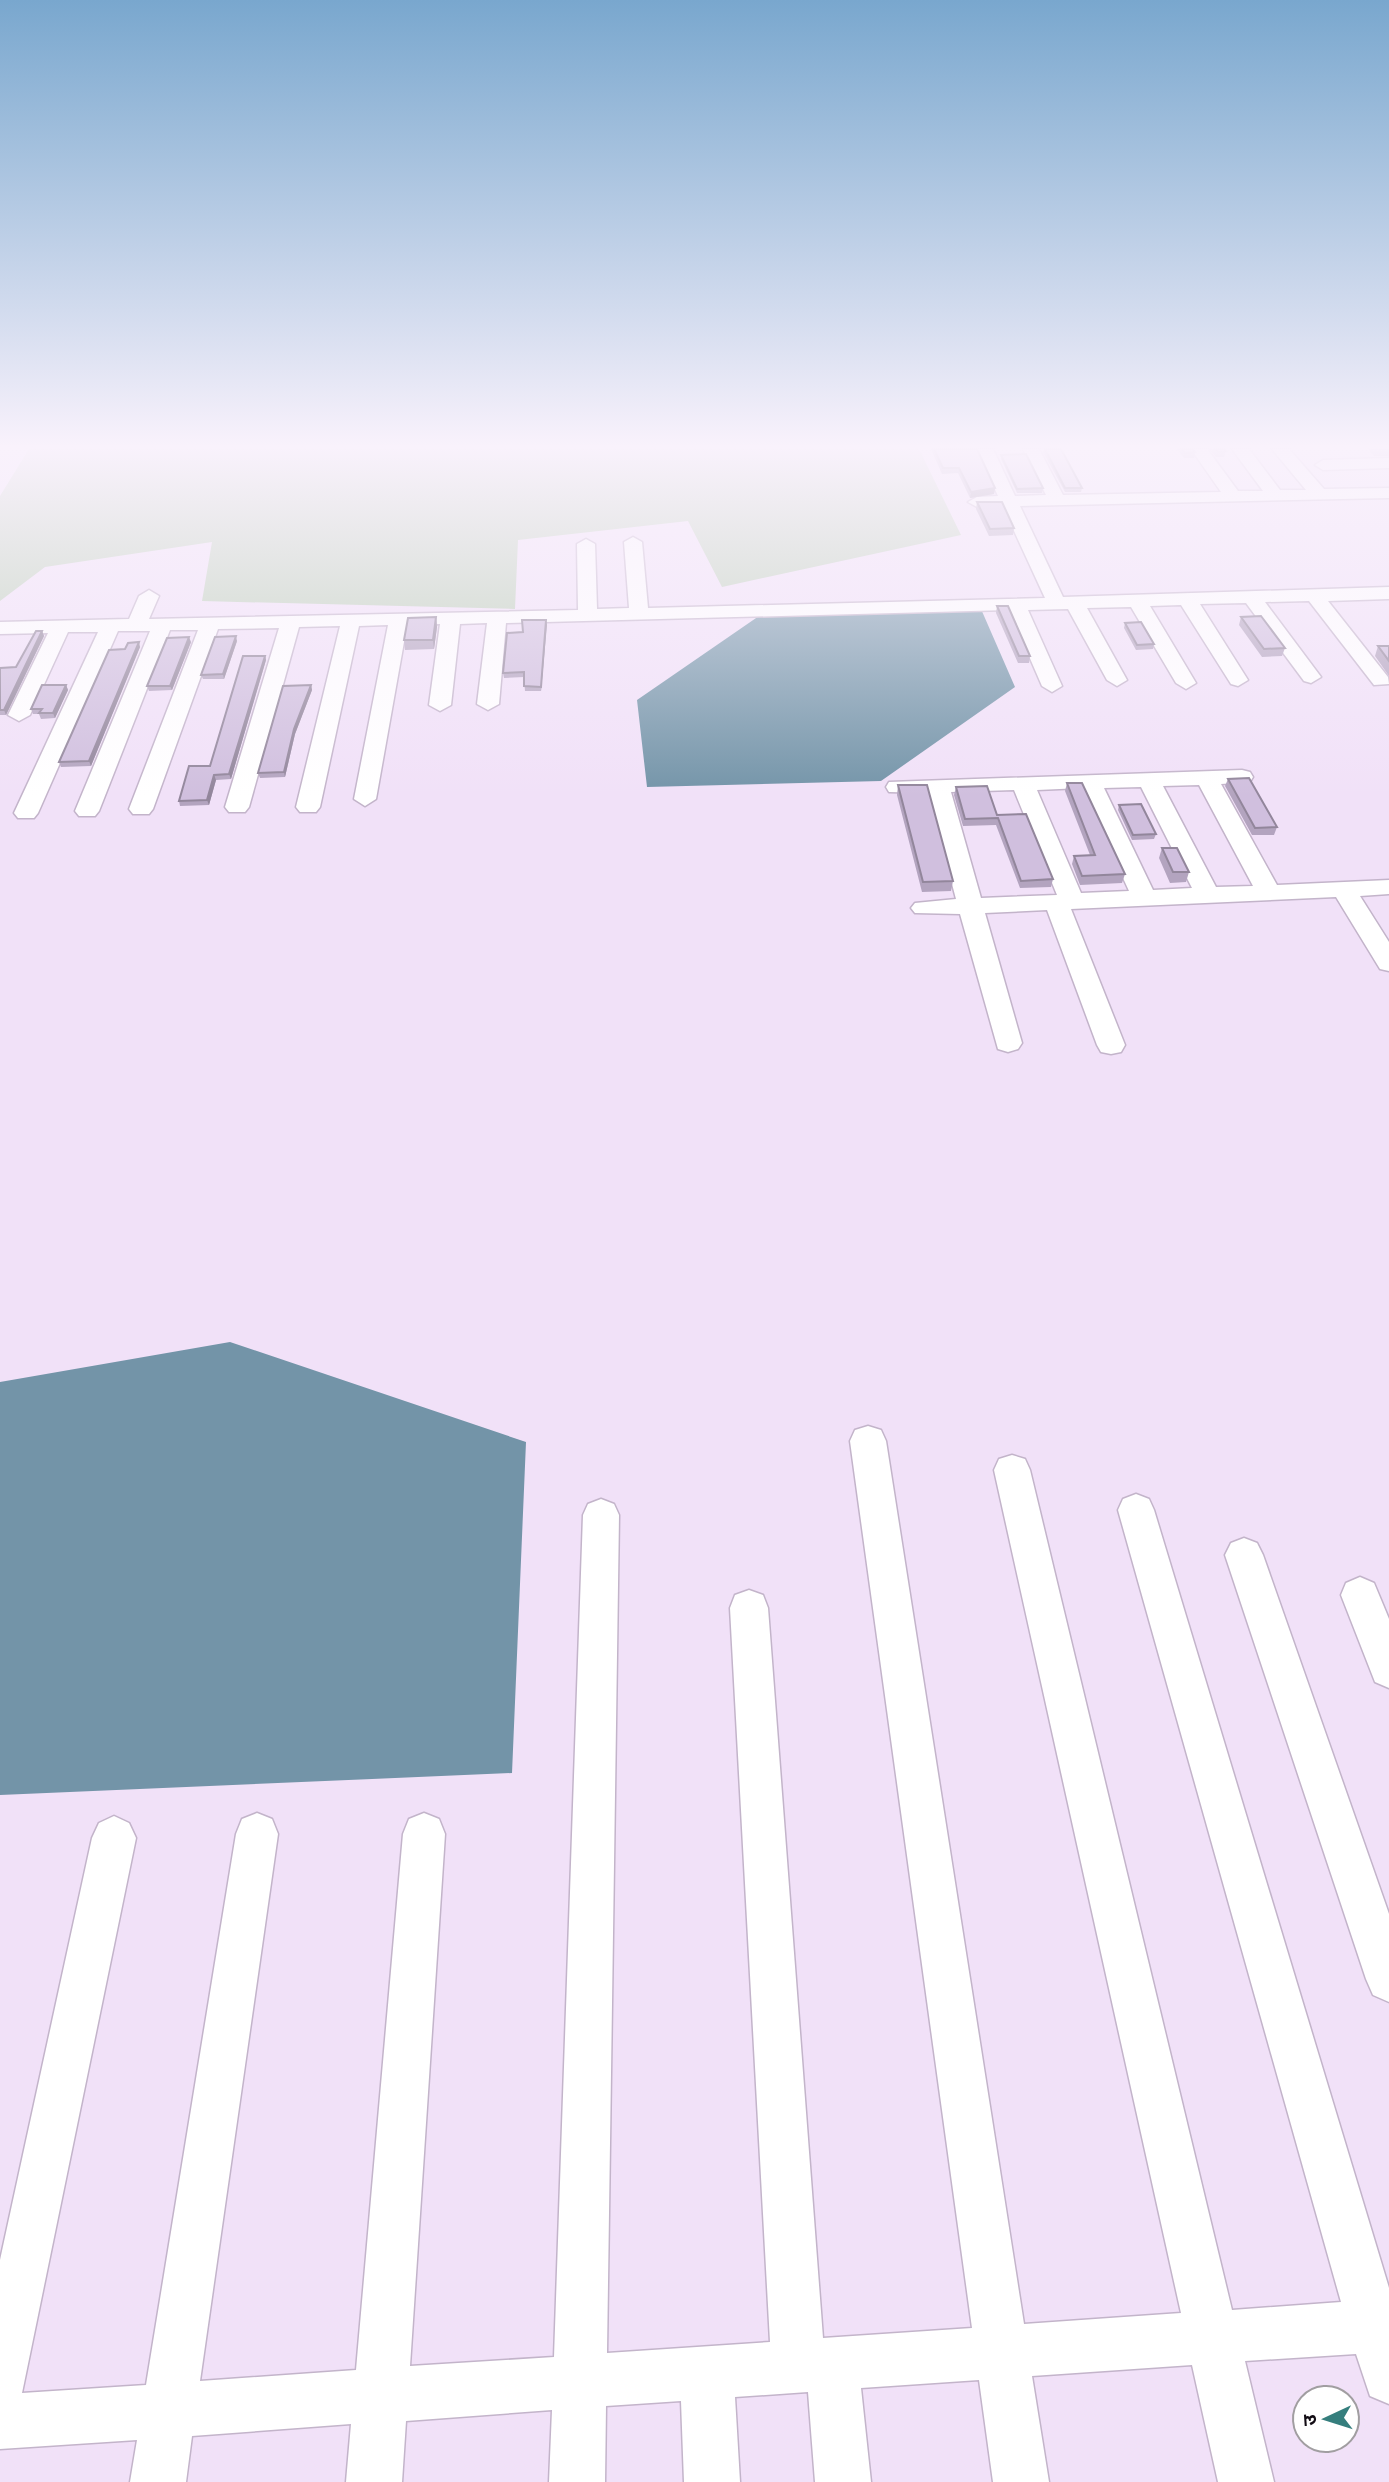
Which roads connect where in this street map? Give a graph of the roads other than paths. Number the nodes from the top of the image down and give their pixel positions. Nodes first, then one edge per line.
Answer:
1 (587, 565) edge
2 (635, 565) edge
3 (1044, 565) edge
4 (1389, 593) edge
5 (1313, 594) junction
6 (1250, 595) junction
7 (149, 596) dead end
8 (1185, 597) junction
9 (1136, 600) junction
10 (1065, 602) junction
11 (1015, 603) junction
12 (639, 613) junction
13 (588, 614) junction
14 (496, 616) junction
15 (451, 617) junction
16 (399, 618) junction
17 (351, 619) junction
18 (291, 620) junction
19 (211, 622) junction
20 (137, 624) junction
21 (163, 624) junction
22 (111, 625) junction
23 (61, 626) junction
24 (3, 633) edge
25 (1311, 677) dead end
26 (1117, 680) dead end
27 (1238, 680) dead end
28 (1381, 681) dead end
29 (1186, 683) dead end
30 (1052, 686) dead end
31 (488, 704) dead end
32 (440, 705) dead end
33 (19, 715) dead end
34 (1242, 777) edge
35 (1208, 779) junction
36 (1090, 781) junction
37 (1149, 781) junction
38 (1023, 784) junction
39 (938, 786) junction
40 (897, 787) edge
41 (365, 799) dead end
42 (237, 807) dead end
43 (308, 807) dead end
44 (141, 809) dead end
45 (87, 811) dead end
46 (26, 813) dead end
47 (1389, 887) edge
48 (1344, 889) junction
49 (1269, 892) junction
50 (1208, 895) junction
51 (1144, 898) junction
52 (1064, 901) junction
53 (972, 906) junction
54 (924, 908) dead end
55 (1378, 927) edge
56 (1389, 963) edge
57 (1008, 1043) dead end
58 (1111, 1045) dead end
59 (868, 1441) dead end
60 (1012, 1470) dead end
61 (1136, 1510) dead end
62 (601, 1515) dead end
63 (1244, 1555) dead end
64 (1360, 1595) dead end
65 (749, 1608) dead end
66 (1389, 1669) edge
67 (257, 1834) dead end
68 (424, 1835) dead end
69 (114, 1838) dead end
70 (1389, 1979) edge
71 (1382, 2325) edge
72 (1212, 2337) junction
73 (1000, 2351) junction
74 (815, 2365) junction
75 (708, 2373) junction
76 (1389, 2377) edge
77 (0, 2382) edge
78 (578, 2382) junction
79 (379, 2395) junction
80 (168, 2410) junction
81 (0, 2422) edge
82 (158, 2482) edge
83 (374, 2482) edge
84 (578, 2482) edge
85 (712, 2482) edge
86 (843, 2482) edge
87 (1021, 2482) edge
88 (1246, 2482) edge

1 - 13 street
2 - 12 street
3 - 10 street
4 - 5 street
5 - 6 street
5 - 28 street
6 - 8 street
6 - 25 street
7 - 20 street
8 - 9 street
8 - 27 street
9 - 10 street
9 - 29 street
10 - 11 street
10 - 26 street
11 - 12 street
11 - 30 street
12 - 13 street
13 - 14 street
14 - 15 street
14 - 31 street
15 - 16 street
15 - 32 street
16 - 17 street
16 - 41 street
17 - 18 street
17 - 43 street
18 - 19 street
18 - 42 street
19 - 21 street
19 - 44 street
20 - 21 street
20 - 22 street
21 - 45 street
22 - 23 street
22 - 46 street
23 - 24 street
23 - 33 street
34 - 35 street
35 - 37 street
35 - 49 street
36 - 37 street
36 - 38 street
36 - 51 street
37 - 50 street
38 - 39 street
38 - 52 street
39 - 40 street
39 - 53 street
47 - 48 street
48 - 49 street
48 - 55 street
49 - 50 street
50 - 51 street
51 - 52 street
52 - 53 street
52 - 58 street
53 - 54 street
53 - 57 street
55 - 56 street
59 - 73 street
60 - 72 street
61 - 71 street
62 - 78 street
63 - 70 street
64 - 66 street
65 - 74 street
67 - 80 street
68 - 79 street
69 - 77 street
71 - 72 street
71 - 76 street
72 - 73 street
72 - 88 street
73 - 74 street
73 - 87 street
74 - 75 street
74 - 86 street
75 - 78 street
75 - 85 street
78 - 79 street
78 - 84 street
79 - 80 street
79 - 83 street
80 - 81 street
80 - 82 street

